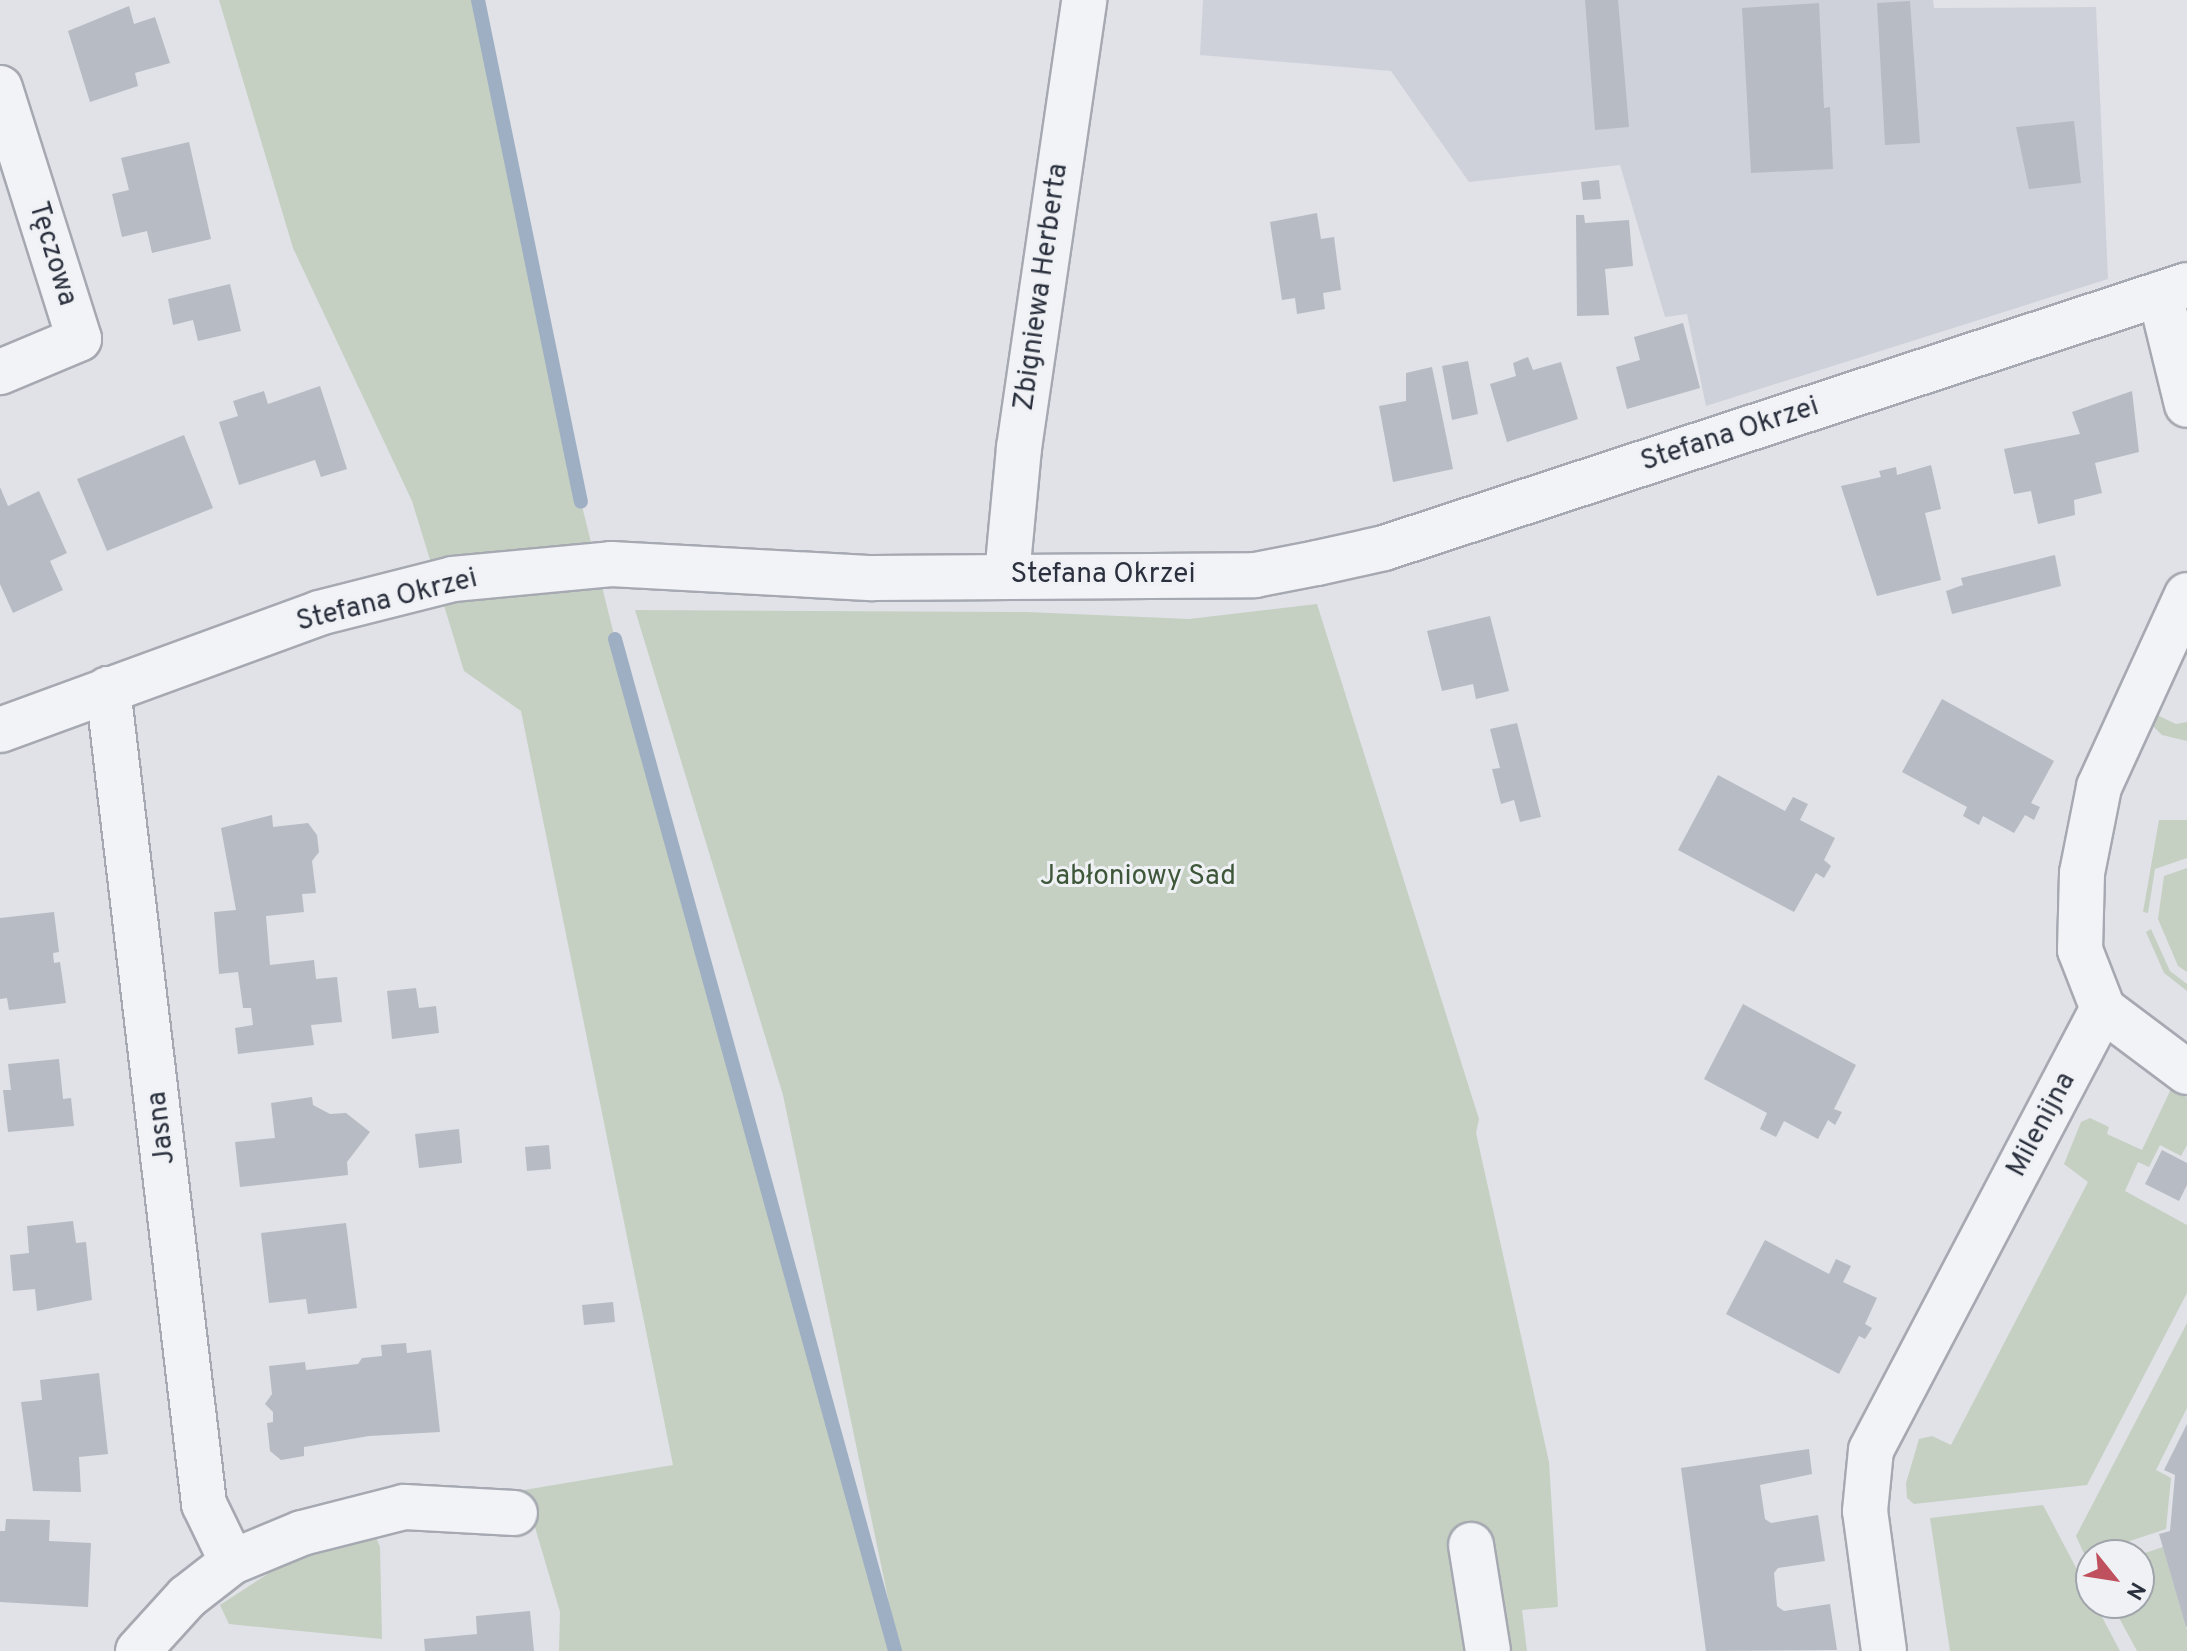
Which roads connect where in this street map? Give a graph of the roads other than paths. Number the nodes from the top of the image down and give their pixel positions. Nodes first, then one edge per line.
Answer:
1 (1084, 0) edge
2 (0, 88) edge
3 (2173, 290) edge
4 (0, 372) edge
5 (2187, 405) edge
6 (1007, 575) junction
7 (2187, 595) edge
8 (108, 689) junction
9 (0, 730) edge
10 (2103, 1009) junction
11 (2187, 1072) edge
12 (515, 1513) dead end
13 (1471, 1545) dead end
14 (232, 1562) junction
15 (138, 1651) edge
16 (1488, 1651) edge
17 (1884, 1651) edge

1 - 6 street, Zbigniewa Herberta
2 - 4 street, Tęczowa
3 - 5 street
3 - 6 street, Stefana Okrzei
6 - 8 street, Stefana Okrzei
7 - 10 street
8 - 9 street, Stefana Okrzei
8 - 14 street, Jasna
10 - 11 street
10 - 17 street, Milenijna
12 - 14 street
13 - 16 street
14 - 15 street

